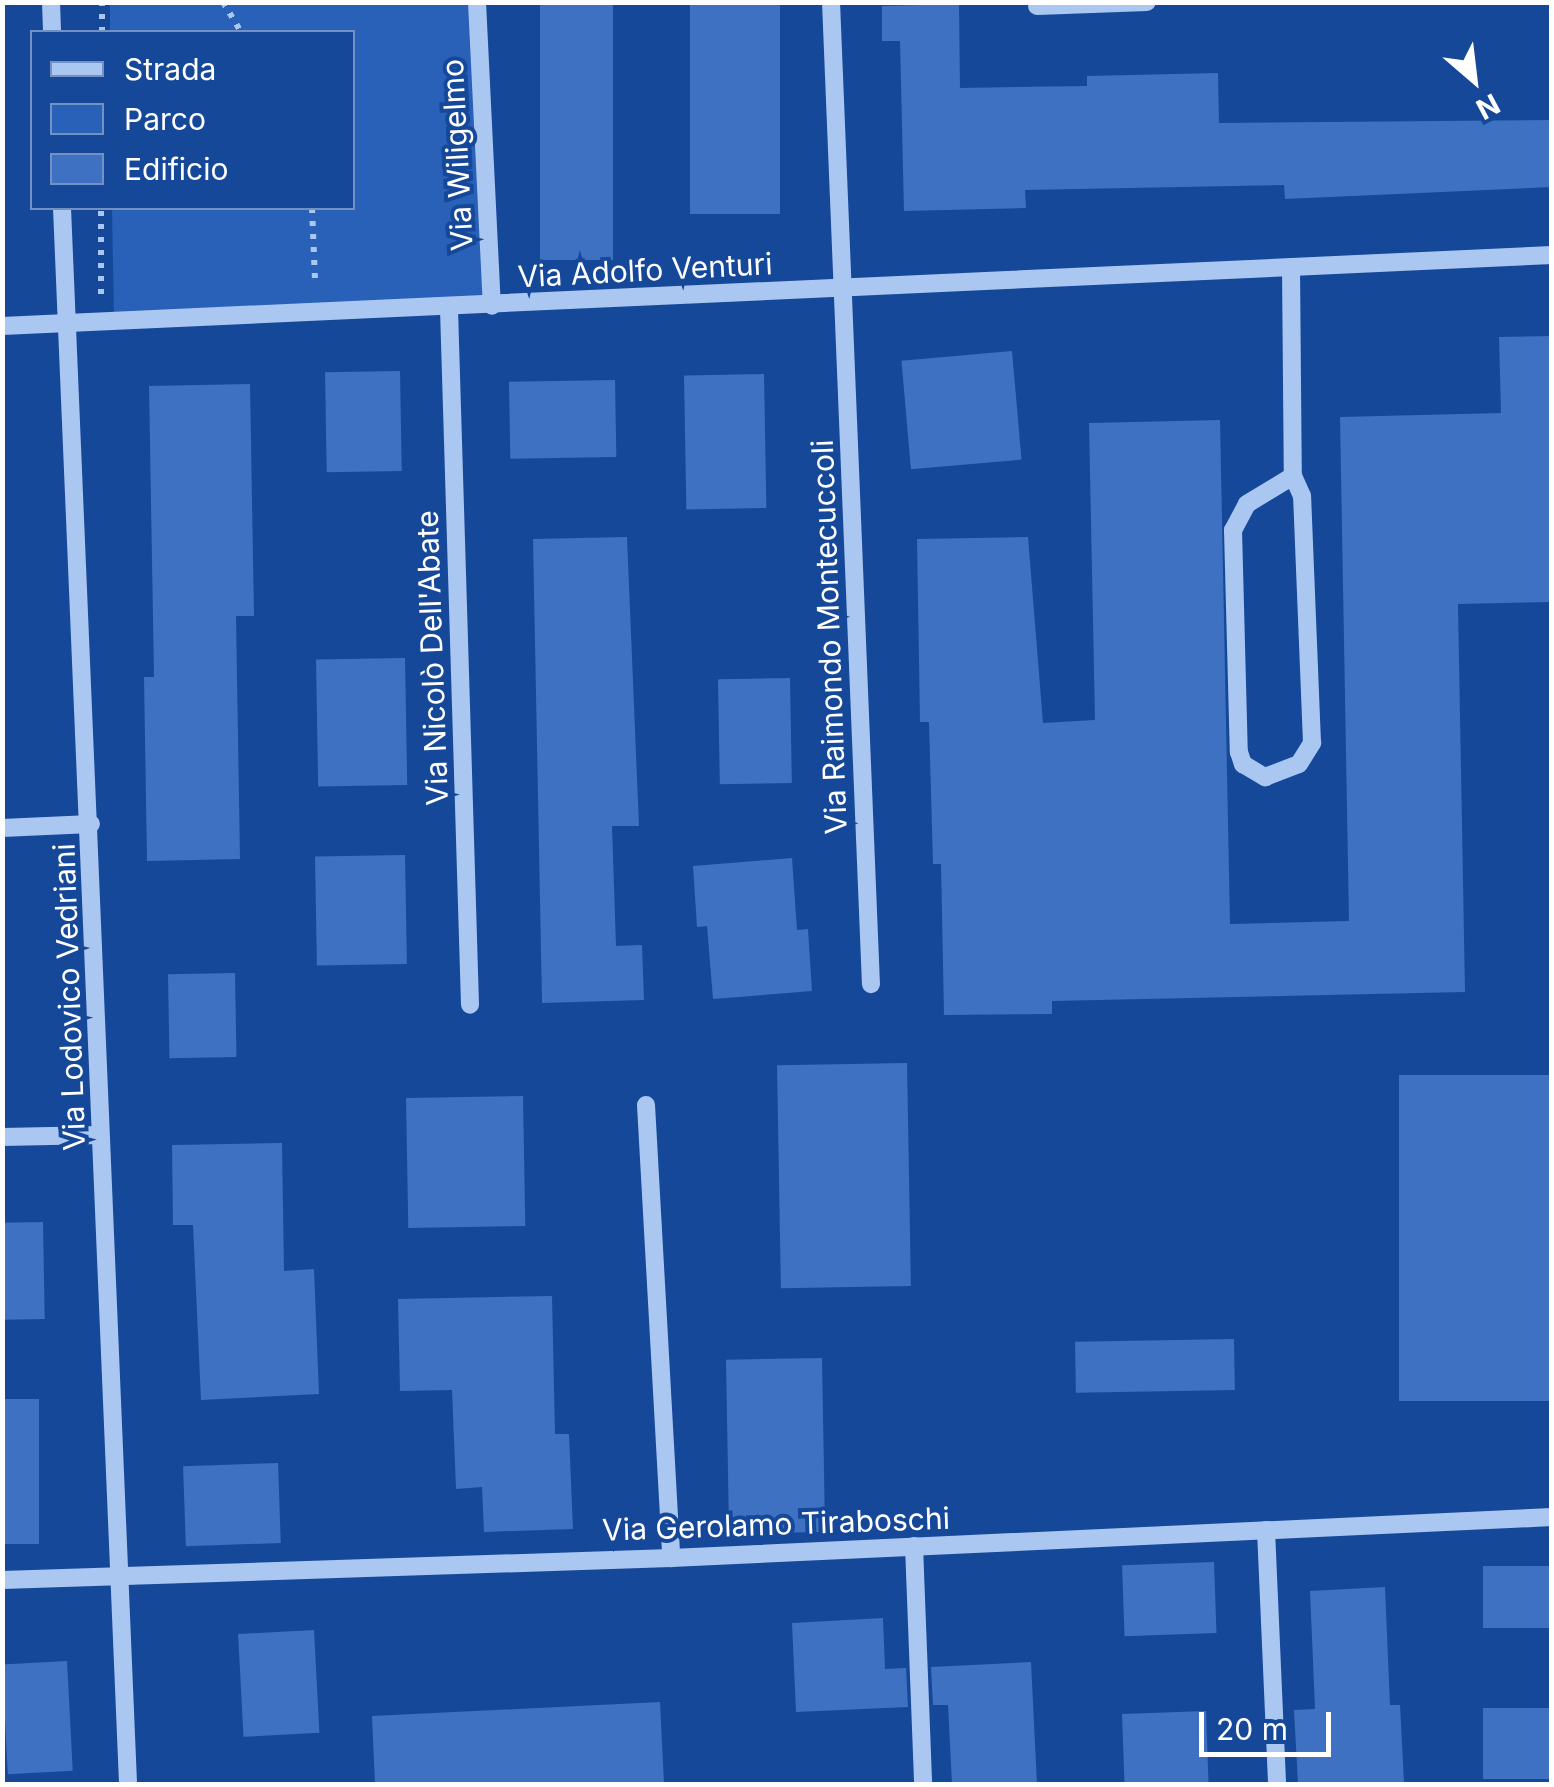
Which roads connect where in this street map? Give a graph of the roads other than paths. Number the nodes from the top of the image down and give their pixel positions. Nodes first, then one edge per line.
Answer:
1 (51, 2) edge
2 (478, 2) edge
3 (831, 2) edge
4 (1147, 2) edge
5 (1036, 6) dead end
6 (52, 30) edge
7 (62, 210) edge
8 (1552, 255) edge
9 (1291, 267) junction
10 (843, 288) junction
11 (492, 306) junction
12 (449, 309) junction
13 (69, 324) junction
14 (2, 326) edge
15 (1293, 476) junction
16 (91, 824) junction
17 (2, 828) edge
18 (871, 984) dead end
19 (470, 1005) dead end
20 (646, 1105) dead end
21 (100, 1135) junction
22 (2, 1136) edge
23 (1552, 1517) edge
24 (1266, 1530) junction
25 (914, 1546) junction
26 (671, 1558) junction
27 (118, 1572) junction
28 (2, 1580) edge
29 (128, 1784) edge
30 (923, 1784) edge
31 (1277, 1784) edge

1 - 6 street
2 - 11 street, Via Wiligelmo
3 - 10 street, Via Raimondo Montecuccoli
4 - 5 street
7 - 13 street, Via Lodovico Vedriani
8 - 9 street, Via Adolfo Venturi
9 - 10 street, Via Adolfo Venturi
9 - 15 street
10 - 11 street, Via Adolfo Venturi
10 - 18 street, Via Raimondo Montecuccoli
11 - 12 street, Via Adolfo Venturi
12 - 13 street, Via Adolfo Venturi
12 - 19 street, Via Nicolò Dell'Abate
13 - 14 street, Via Adolfo Venturi
13 - 16 street, Via Lodovico Vedriani
15 - 15 street
16 - 17 street
16 - 21 street, Via Lodovico Vedriani
20 - 26 street
21 - 22 street
21 - 27 street, Via Lodovico Vedriani
23 - 24 street, Via Gerolamo Tiraboschi
24 - 25 street, Via Gerolamo Tiraboschi
24 - 31 street
25 - 26 street, Via Gerolamo Tiraboschi
25 - 30 street
26 - 27 street, Via Gerolamo Tiraboschi
27 - 28 street, Via Gerolamo Tiraboschi
27 - 29 street, Via Lodovico Vedriani

